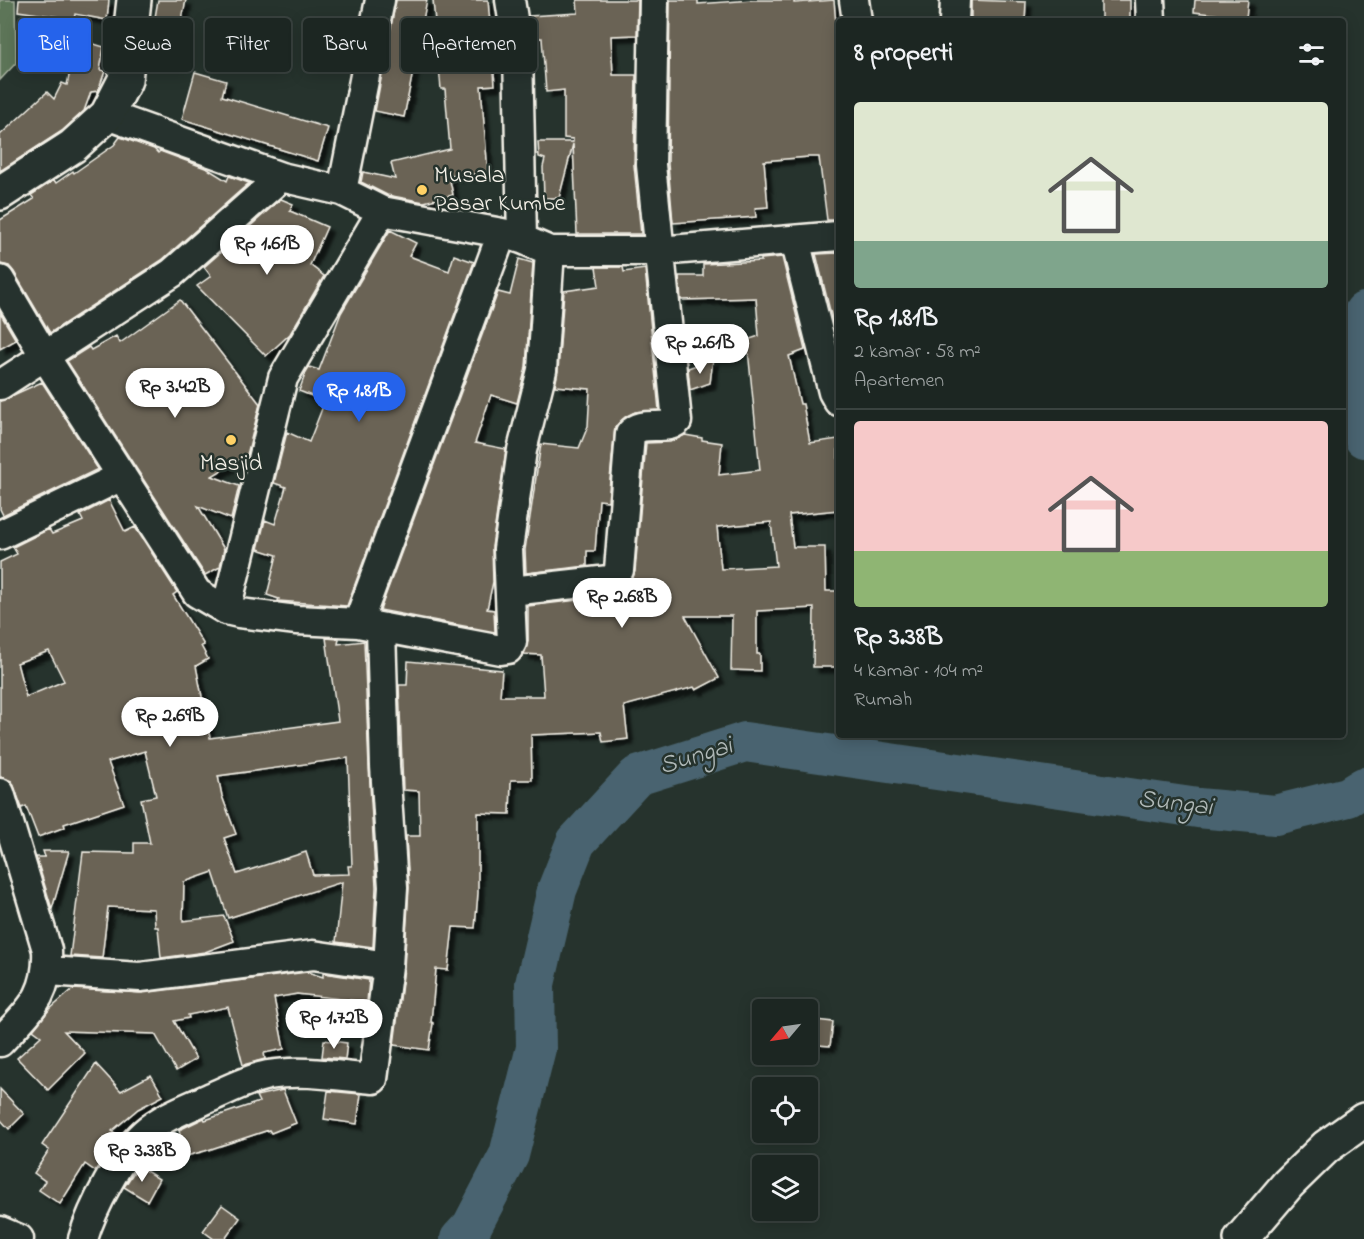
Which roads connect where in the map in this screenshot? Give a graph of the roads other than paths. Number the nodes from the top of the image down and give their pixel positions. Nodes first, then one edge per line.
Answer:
1 (134, 0) edge
2 (381, 0) edge
3 (510, 0) edge
4 (654, 0) edge
5 (854, 0) edge
6 (955, 0) edge
7 (1150, 0) edge
8 (857, 18) edge
9 (954, 18) edge
10 (1151, 18) edge
11 (106, 116) junction
12 (281, 177) junction
13 (342, 191) junction
14 (0, 193) edge
15 (382, 211) junction
16 (512, 236) junction
17 (836, 236) edge
18 (795, 240) junction
19 (550, 251) junction
20 (658, 251) junction
21 (0, 280) edge
22 (44, 355) junction
23 (0, 386) edge
24 (836, 397) edge
25 (122, 476) junction
26 (0, 535) edge
27 (511, 591) junction
28 (226, 610) junction
29 (369, 626) junction
30 (0, 793) edge
31 (5, 825) edge
32 (388, 966) junction
33 (48, 971) junction
34 (0, 1042) edge
35 (1364, 1120) edge
36 (0, 1231) edge
37 (19, 1239) edge
38 (83, 1239) edge
39 (1241, 1239) edge

1 - 11 highway
2 - 13 street
3 - 16 street
4 - 20 street
5 - 8 street
6 - 9 street
7 - 10 street
11 - 12 street
11 - 14 highway
12 - 13 street
12 - 22 street
13 - 15 street
15 - 16 street
15 - 28 street
16 - 19 street
16 - 29 street
17 - 18 street
18 - 20 street
18 - 24 street
19 - 20 street
19 - 27 street
20 - 27 street
21 - 22 street
22 - 23 street
22 - 25 street
25 - 26 street
25 - 28 street
27 - 29 street
28 - 29 street
29 - 32 street
30 - 31 street
31 - 33 street
32 - 33 street
32 - 38 street
33 - 34 street
35 - 39 highway
36 - 37 street

